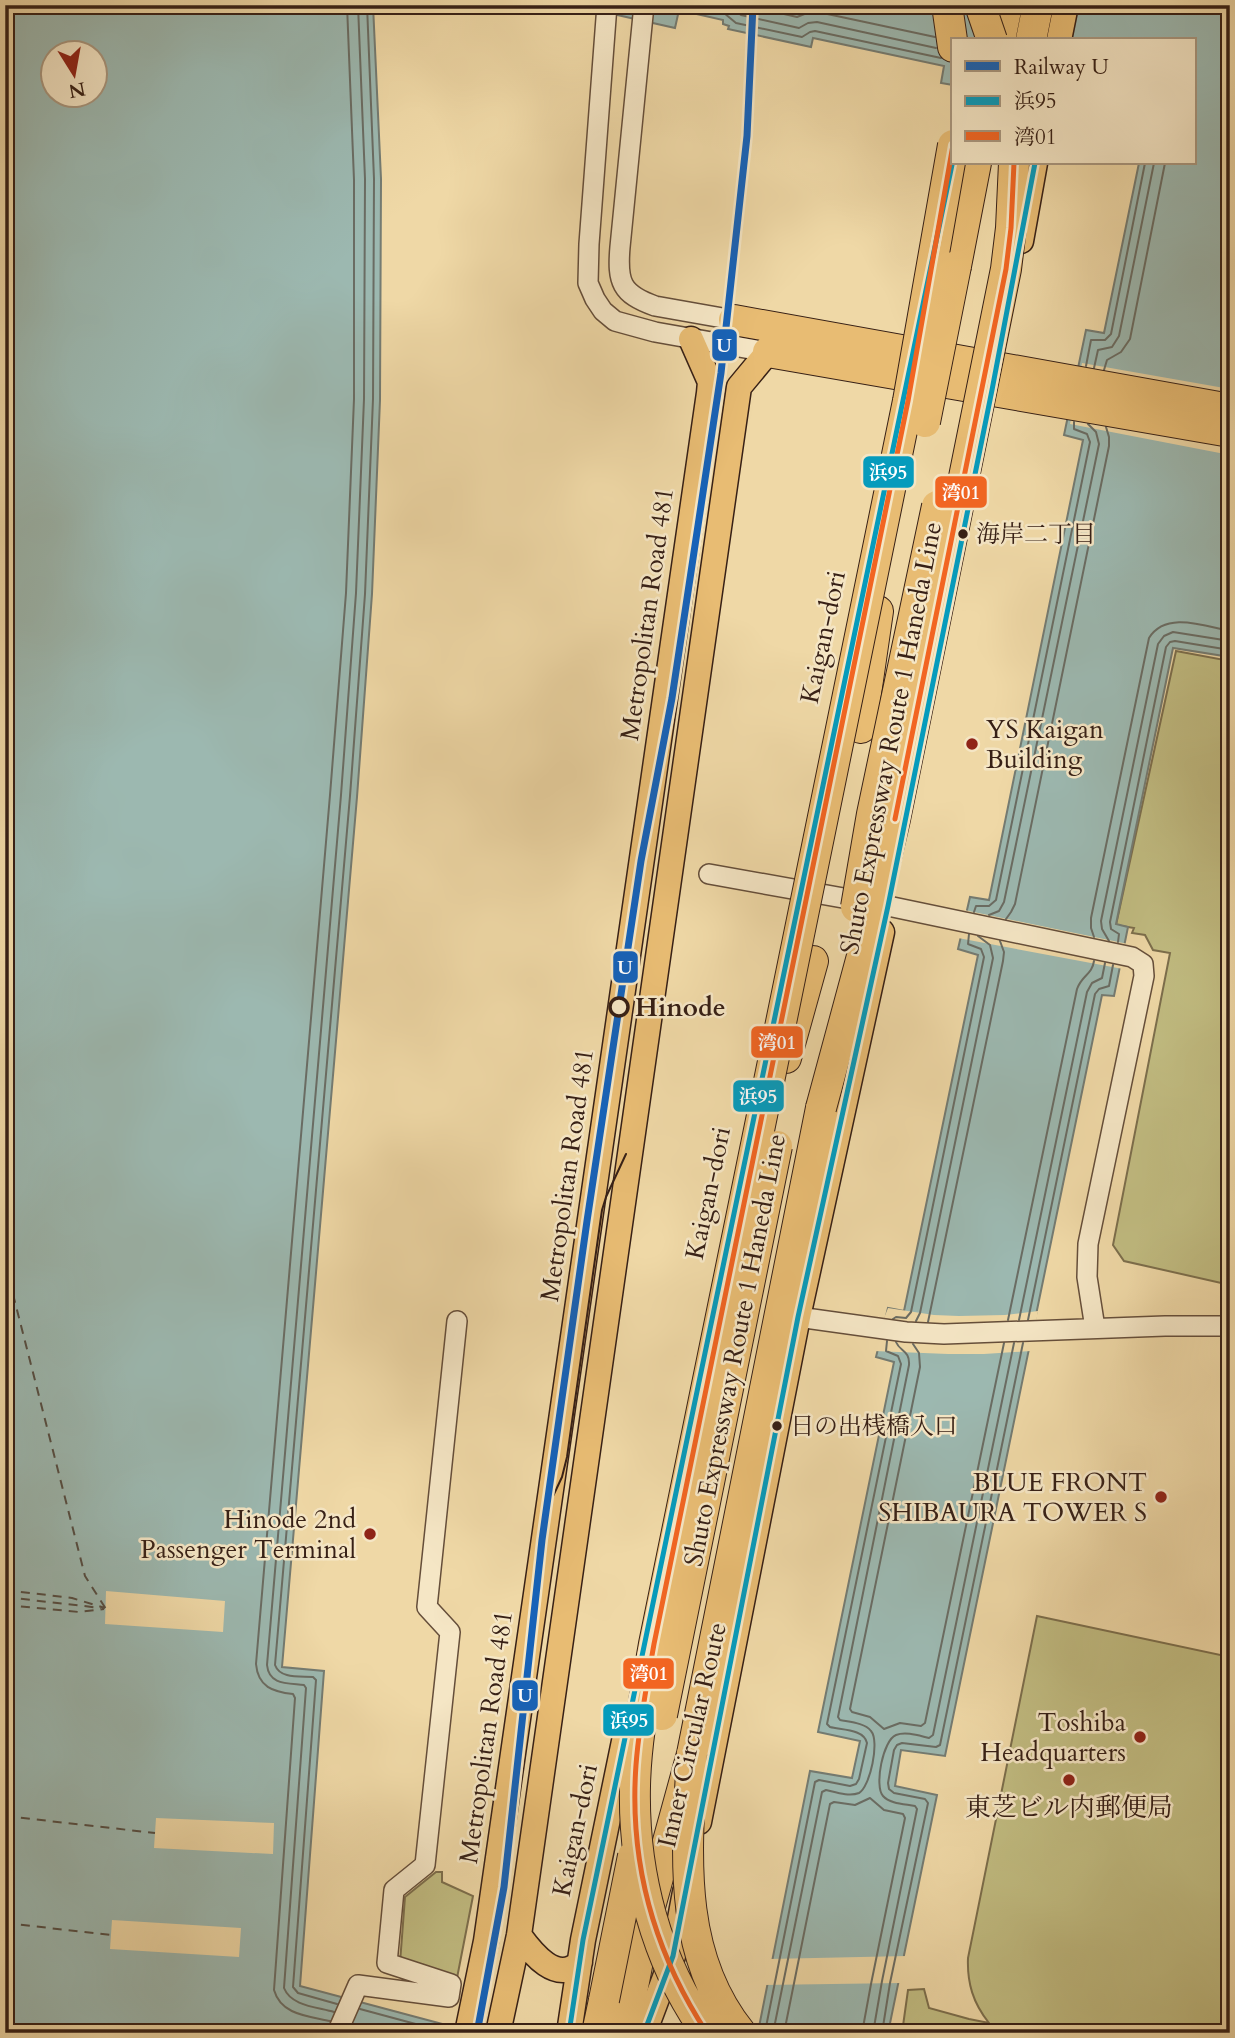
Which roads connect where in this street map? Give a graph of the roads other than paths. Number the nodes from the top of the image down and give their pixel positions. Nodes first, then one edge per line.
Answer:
1 (607, 5) edge
2 (644, 5) edge
3 (947, 5) edge
4 (980, 5) edge
5 (986, 5) edge
6 (1007, 5) edge
7 (1038, 5) edge
8 (1066, 5) edge
9 (952, 38) edge
10 (979, 38) edge
11 (991, 38) edge
12 (1000, 38) edge
13 (1031, 38) edge
14 (1059, 38) edge
15 (951, 156) edge
16 (952, 164) edge
17 (976, 164) edge
18 (1007, 164) edge
19 (1014, 164) edge
20 (1035, 164) edge
21 (734, 320) joint
22 (691, 339) junction
23 (768, 352) junction
24 (910, 376) junction
25 (995, 378) junction
26 (1071, 392) junction
27 (1230, 409) edge
28 (1230, 432) edge
29 (861, 728) junction
30 (709, 874) dead end
31 (801, 891) junction
32 (888, 906) junction
33 (813, 961) junction
34 (821, 1108) junction
35 (733, 1255) junction
36 (798, 1317) junction
37 (457, 1321) dead end
38 (1230, 1326) edge
39 (1095, 1328) junction
40 (692, 1754) junction
41 (519, 1935) junction
42 (580, 1962) junction
43 (468, 2028) edge
44 (499, 2031) edge
45 (337, 2033) edge
46 (569, 2033) edge
47 (597, 2033) edge
48 (624, 2033) edge
49 (644, 2033) edge
50 (707, 2033) edge
51 (741, 2033) edge

1 - 22 street
2 - 21 street
3 - 9 highway
4 - 11 highway, bridge
5 - 10 main road
6 - 12 highway
7 - 13 highway
8 - 14 main road
15 - 24 highway, bridge
16 - 24 main road, Kaigan-dori
17 - 29 highway, Shuto Expressway Route 1 Haneda Line, bridge
18 - 34 highway, Shuto Expressway Route 1 Haneda Line, bridge
19 - 34 highway, bridge
20 - 25 main road
21 - 24 highway
22 - 23 street
22 - 43 main road, Metropolitan Road 481
23 - 24 highway
23 - 41 main road
24 - 25 highway
24 - 29 highway, bridge
24 - 31 main road, Kaigan-dori
24 - 35 highway, bridge
25 - 26 highway
25 - 32 main road
26 - 27 highway
26 - 28 highway
29 - 33 highway, Shuto Expressway Route 1 Haneda Line
30 - 31 street
31 - 32 street
31 - 42 main road, Kaigan-dori
32 - 36 main road
32 - 39 street
33 - 35 highway, bridge
33 - 47 highway, Shuto Expressway Route 1 Haneda Line, bridge
34 - 40 highway, Inner Circular Route
35 - 50 highway, Shuto Expressway Route 1 Haneda Line, bridge
36 - 39 street
36 - 49 main road
37 - 45 street
38 - 39 street
40 - 48 highway, Inner Circular Route, bridge
40 - 51 highway, bridge
41 - 42 main road
41 - 44 main road
42 - 46 main road, Kaigan-dori

